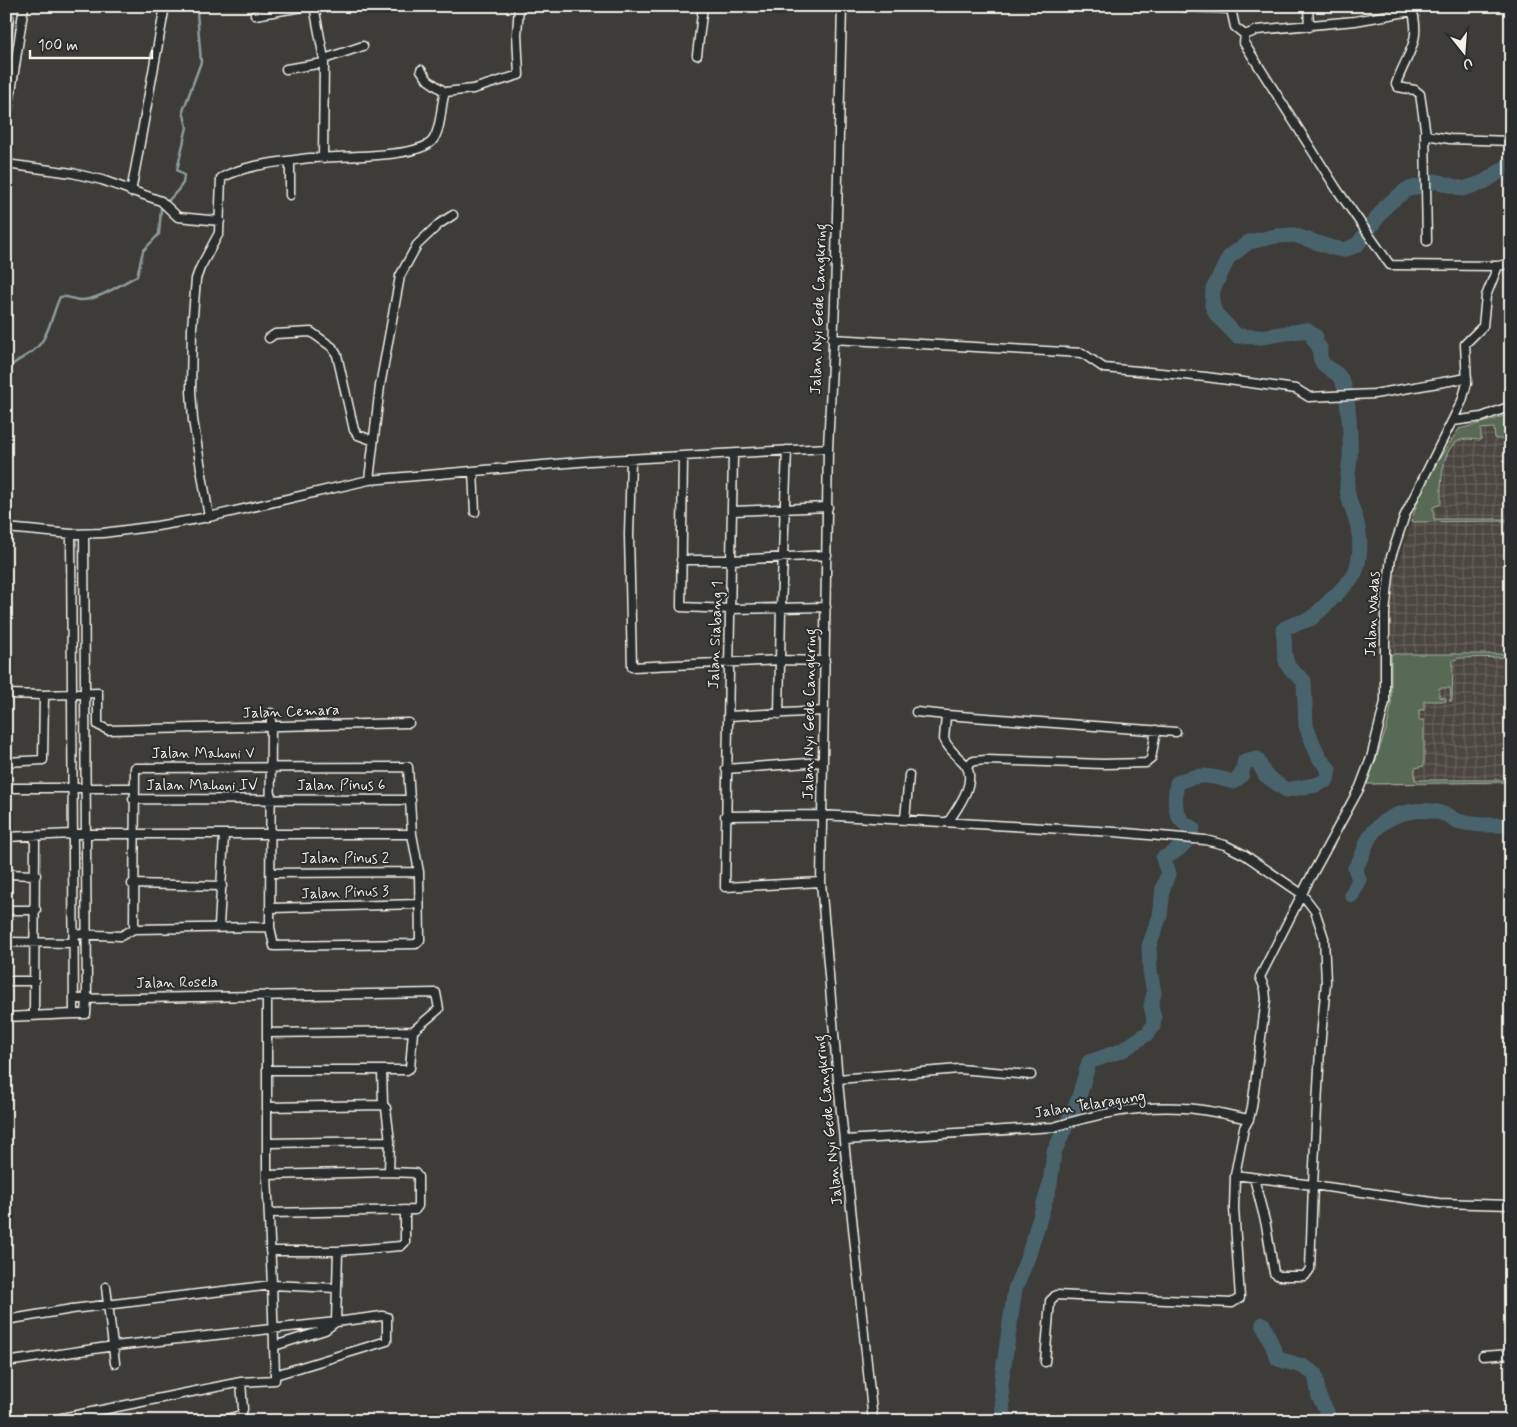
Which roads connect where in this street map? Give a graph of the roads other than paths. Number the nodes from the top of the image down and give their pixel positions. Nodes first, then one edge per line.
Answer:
1 (24, 6) edge
2 (165, 6) edge
3 (308, 6) edge
4 (314, 6) edge
5 (519, 6) edge
6 (540, 6) edge
7 (562, 6) edge
8 (703, 6) edge
9 (842, 6) edge
10 (1308, 6) edge
11 (1183, 7) edge
12 (1412, 8) edge
13 (255, 15) dead end
14 (8, 17) edge
15 (22, 18) junction
16 (1309, 27) junction
17 (1245, 35) junction
18 (6, 42) edge
19 (363, 46) dead end
20 (697, 55) dead end
21 (324, 61) junction
22 (286, 69) dead end
23 (421, 70) dead end
24 (445, 92) junction
25 (6, 125) edge
26 (1425, 132) junction
27 (1511, 141) edge
28 (323, 158) junction
29 (290, 161) junction
30 (6, 164) edge
31 (131, 192) junction
32 (290, 195) dead end
33 (453, 216) dead end
34 (220, 221) junction
35 (1427, 241) dead end
36 (1511, 263) edge
37 (1498, 266) junction
38 (269, 338) dead end
39 (832, 339) junction
40 (1467, 378) junction
41 (1511, 406) edge
42 (1453, 421) junction
43 (372, 440) junction
44 (828, 448) junction
45 (787, 450) junction
46 (733, 454) junction
47 (682, 457) junction
48 (632, 459) junction
49 (473, 471) junction
50 (369, 480) junction
51 (786, 507) junction
52 (828, 507) junction
53 (733, 511) junction
54 (476, 512) dead end
55 (209, 517) junction
56 (6, 528) edge
57 (71, 534) junction
58 (84, 534) junction
59 (828, 555) junction
60 (783, 557) junction
61 (681, 560) junction
62 (732, 560) junction
63 (826, 607) junction
64 (781, 608) junction
65 (730, 609) junction
66 (780, 660) junction
67 (825, 662) junction
68 (728, 663) junction
69 (85, 693) junction
70 (6, 694) edge
71 (72, 694) junction
72 (44, 695) junction
73 (824, 711) junction
74 (916, 712) dead end
75 (271, 713) dead end
76 (779, 714) junction
77 (946, 715) junction
78 (728, 716) junction
79 (409, 723) dead end
80 (270, 727) junction
81 (1156, 730) junction
82 (1176, 732) dead end
83 (6, 762) edge
84 (822, 762) junction
85 (966, 765) junction
86 (271, 768) junction
87 (726, 769) junction
88 (908, 775) dead end
89 (73, 787) junction
90 (6, 788) edge
91 (133, 788) junction
92 (86, 789) junction
93 (133, 799) junction
94 (272, 800) junction
95 (410, 800) junction
96 (821, 815) junction
97 (725, 816) junction
98 (905, 818) junction
99 (949, 821) junction
100 (72, 834) junction
101 (86, 834) junction
102 (412, 834) junction
103 (133, 835) junction
104 (224, 835) junction
105 (271, 835) junction
106 (35, 836) junction
107 (6, 837) edge
108 (419, 872) junction
109 (271, 873) junction
110 (6, 874) edge
111 (36, 875) junction
112 (821, 882) junction
113 (132, 884) junction
114 (222, 886) junction
115 (1302, 894) junction
116 (420, 904) junction
117 (272, 908) junction
118 (6, 910) edge
119 (36, 910) junction
120 (219, 926) junction
121 (270, 927) junction
122 (134, 929) junction
123 (74, 934) junction
124 (86, 934) junction
125 (6, 942) edge
126 (36, 943) junction
127 (73, 943) junction
128 (86, 943) junction
129 (6, 981) edge
130 (35, 981) junction
131 (268, 995) junction
132 (74, 999) junction
133 (86, 999) junction
134 (74, 1014) junction
135 (34, 1015) junction
136 (6, 1017) edge
137 (413, 1031) junction
138 (268, 1033) junction
139 (268, 1070) junction
140 (382, 1070) junction
141 (1031, 1075) dead end
142 (838, 1079) junction
143 (383, 1105) junction
144 (268, 1106) junction
145 (1249, 1119) junction
146 (845, 1140) junction
147 (390, 1141) junction
148 (268, 1143) junction
149 (389, 1172) junction
150 (267, 1175) junction
151 (1235, 1175) junction
152 (1254, 1178) junction
153 (1313, 1185) junction
154 (1511, 1204) edge
155 (405, 1210) junction
156 (269, 1213) junction
157 (270, 1251) junction
158 (338, 1251) junction
159 (272, 1285) junction
160 (106, 1287) dead end
161 (336, 1288) junction
162 (108, 1305) junction
163 (6, 1320) edge
164 (336, 1322) junction
165 (273, 1328) junction
166 (114, 1346) junction
167 (274, 1346) junction
168 (1511, 1354) edge
169 (1483, 1356) dead end
170 (6, 1362) edge
171 (1045, 1362) dead end
172 (115, 1363) dead end
173 (275, 1375) junction
174 (241, 1382) junction
175 (47, 1421) edge
176 (219, 1421) edge
177 (873, 1421) edge

1 - 15 street
2 - 31 street
3 - 13 street
4 - 21 street
5 - 24 street
6 - 7 street
8 - 20 street
9 - 39 street, Jalan Nyi Gede Cangkring
10 - 16 street
11 - 17 street
12 - 16 street
12 - 26 street
14 - 15 street
14 - 18 street
15 - 25 street
16 - 17 street
17 - 37 street
19 - 21 street
21 - 22 street
21 - 28 street
23 - 24 street
24 - 28 street
26 - 27 street
26 - 35 street
28 - 29 street
29 - 32 street
29 - 34 street
30 - 31 street
31 - 34 street
33 - 43 street
34 - 55 street
36 - 37 street
37 - 40 street, Jalan Wadas
38 - 43 street
39 - 40 street
39 - 44 street, Jalan Nyi Gede Cangkring
40 - 42 street, Jalan Wadas
41 - 42 street
42 - 115 street, Jalan Wadas
43 - 50 street
44 - 45 street
44 - 52 street, Jalan Nyi Gede Cangkring
45 - 46 street
45 - 51 street
46 - 47 street
46 - 53 street, Jalan Siabang 1
47 - 48 street
47 - 61 street
48 - 49 street
48 - 68 street
49 - 50 street
49 - 54 street
50 - 55 street
51 - 52 street
51 - 53 street
51 - 60 street
52 - 59 street, Jalan Nyi Gede Cangkring
53 - 62 street, Jalan Siabang 1
55 - 58 street
56 - 57 street
57 - 58 street
57 - 71 street
58 - 69 street
59 - 60 street
59 - 63 street, Jalan Nyi Gede Cangkring
60 - 62 street
60 - 64 street
61 - 62 street
61 - 65 street
62 - 65 street, Jalan Siabang 1
63 - 64 street
63 - 67 street, Jalan Nyi Gede Cangkring
64 - 65 street
64 - 66 street
65 - 68 street, Jalan Siabang 1
66 - 67 street
66 - 68 street
66 - 76 street
67 - 73 street, Jalan Nyi Gede Cangkring
68 - 78 street, Jalan Siabang 1
69 - 71 street
69 - 80 street, Jalan Cemara
69 - 92 street
70 - 72 street
71 - 72 street
71 - 89 street
72 - 83 street
73 - 76 street
73 - 84 street, Jalan Nyi Gede Cangkring
74 - 77 street
75 - 80 street
76 - 78 street
77 - 81 street
77 - 85 street
78 - 87 street, Jalan Siabang 1
79 - 80 street, Jalan Cemara
80 - 86 street
81 - 82 street
81 - 85 street
84 - 87 street
84 - 96 street, Jalan Nyi Gede Cangkring
85 - 99 street
86 - 91 street, Jalan Mahoni V
86 - 94 street
86 - 95 street, Jalan Mahoni V
87 - 97 street, Jalan Siabang 1
88 - 98 street
89 - 90 street
89 - 92 street
89 - 100 street
91 - 92 street
91 - 93 street
92 - 101 street
93 - 94 street, Jalan Mahoni IV
93 - 103 street
94 - 95 street, Jalan Pinus 6
94 - 105 street
95 - 102 street
96 - 97 street
96 - 98 street
96 - 112 street, Jalan Nyi Gede Cangkring
97 - 112 street, Jalan Siabang 1
98 - 99 street
99 - 115 street
100 - 101 street
100 - 106 street
100 - 123 street
101 - 103 street
101 - 124 street
102 - 105 street
102 - 108 street
103 - 104 street
103 - 113 street
104 - 105 street
104 - 114 street
105 - 109 street
106 - 107 street
106 - 111 street
108 - 109 street, Jalan Pinus 2
108 - 116 street
109 - 117 street
110 - 111 street
111 - 119 street
112 - 142 street, Jalan Nyi Gede Cangkring
113 - 114 street
113 - 122 street
114 - 120 street
115 - 145 street, Jalan Wadas
115 - 153 street
116 - 117 street, Jalan Pinus 3
116 - 121 street
117 - 121 street
118 - 119 street
119 - 126 street
120 - 121 street
120 - 122 street
122 - 124 street
123 - 124 street
123 - 127 street
124 - 128 street
125 - 126 street
126 - 127 street
126 - 130 street
127 - 128 street
127 - 132 street
128 - 133 street
129 - 130 street
130 - 135 street
131 - 133 street, Jalan Rosela
131 - 137 street, Jalan Rosela
131 - 138 street
132 - 133 street, Jalan Rosela
132 - 134 street
133 - 134 street
134 - 135 street
135 - 136 street
137 - 138 street
137 - 140 street
138 - 139 street
139 - 140 street
139 - 144 street
140 - 143 street
141 - 142 street
142 - 146 street, Jalan Nyi Gede Cangkring
143 - 144 street
143 - 147 street
144 - 148 street
145 - 146 street, Jalan Telaragung
145 - 151 street, Jalan Wadas
146 - 177 street, Jalan Nyi Gede Cangkring
147 - 148 street
147 - 149 street
148 - 150 street
149 - 150 street
149 - 155 street
150 - 156 street
151 - 152 street
151 - 171 street, Jalan Wadas
152 - 153 street
152 - 153 street
153 - 154 street
155 - 156 street
155 - 158 street
156 - 157 street
157 - 158 street
157 - 159 street
158 - 161 street
159 - 161 street
159 - 162 street
159 - 165 street
160 - 162 street
161 - 164 street
162 - 163 street
162 - 166 street
164 - 165 street
164 - 167 street
164 - 173 street
165 - 166 street
165 - 167 street
166 - 170 street
166 - 172 street
167 - 173 street
168 - 169 street
173 - 174 street
174 - 175 street
174 - 176 street

